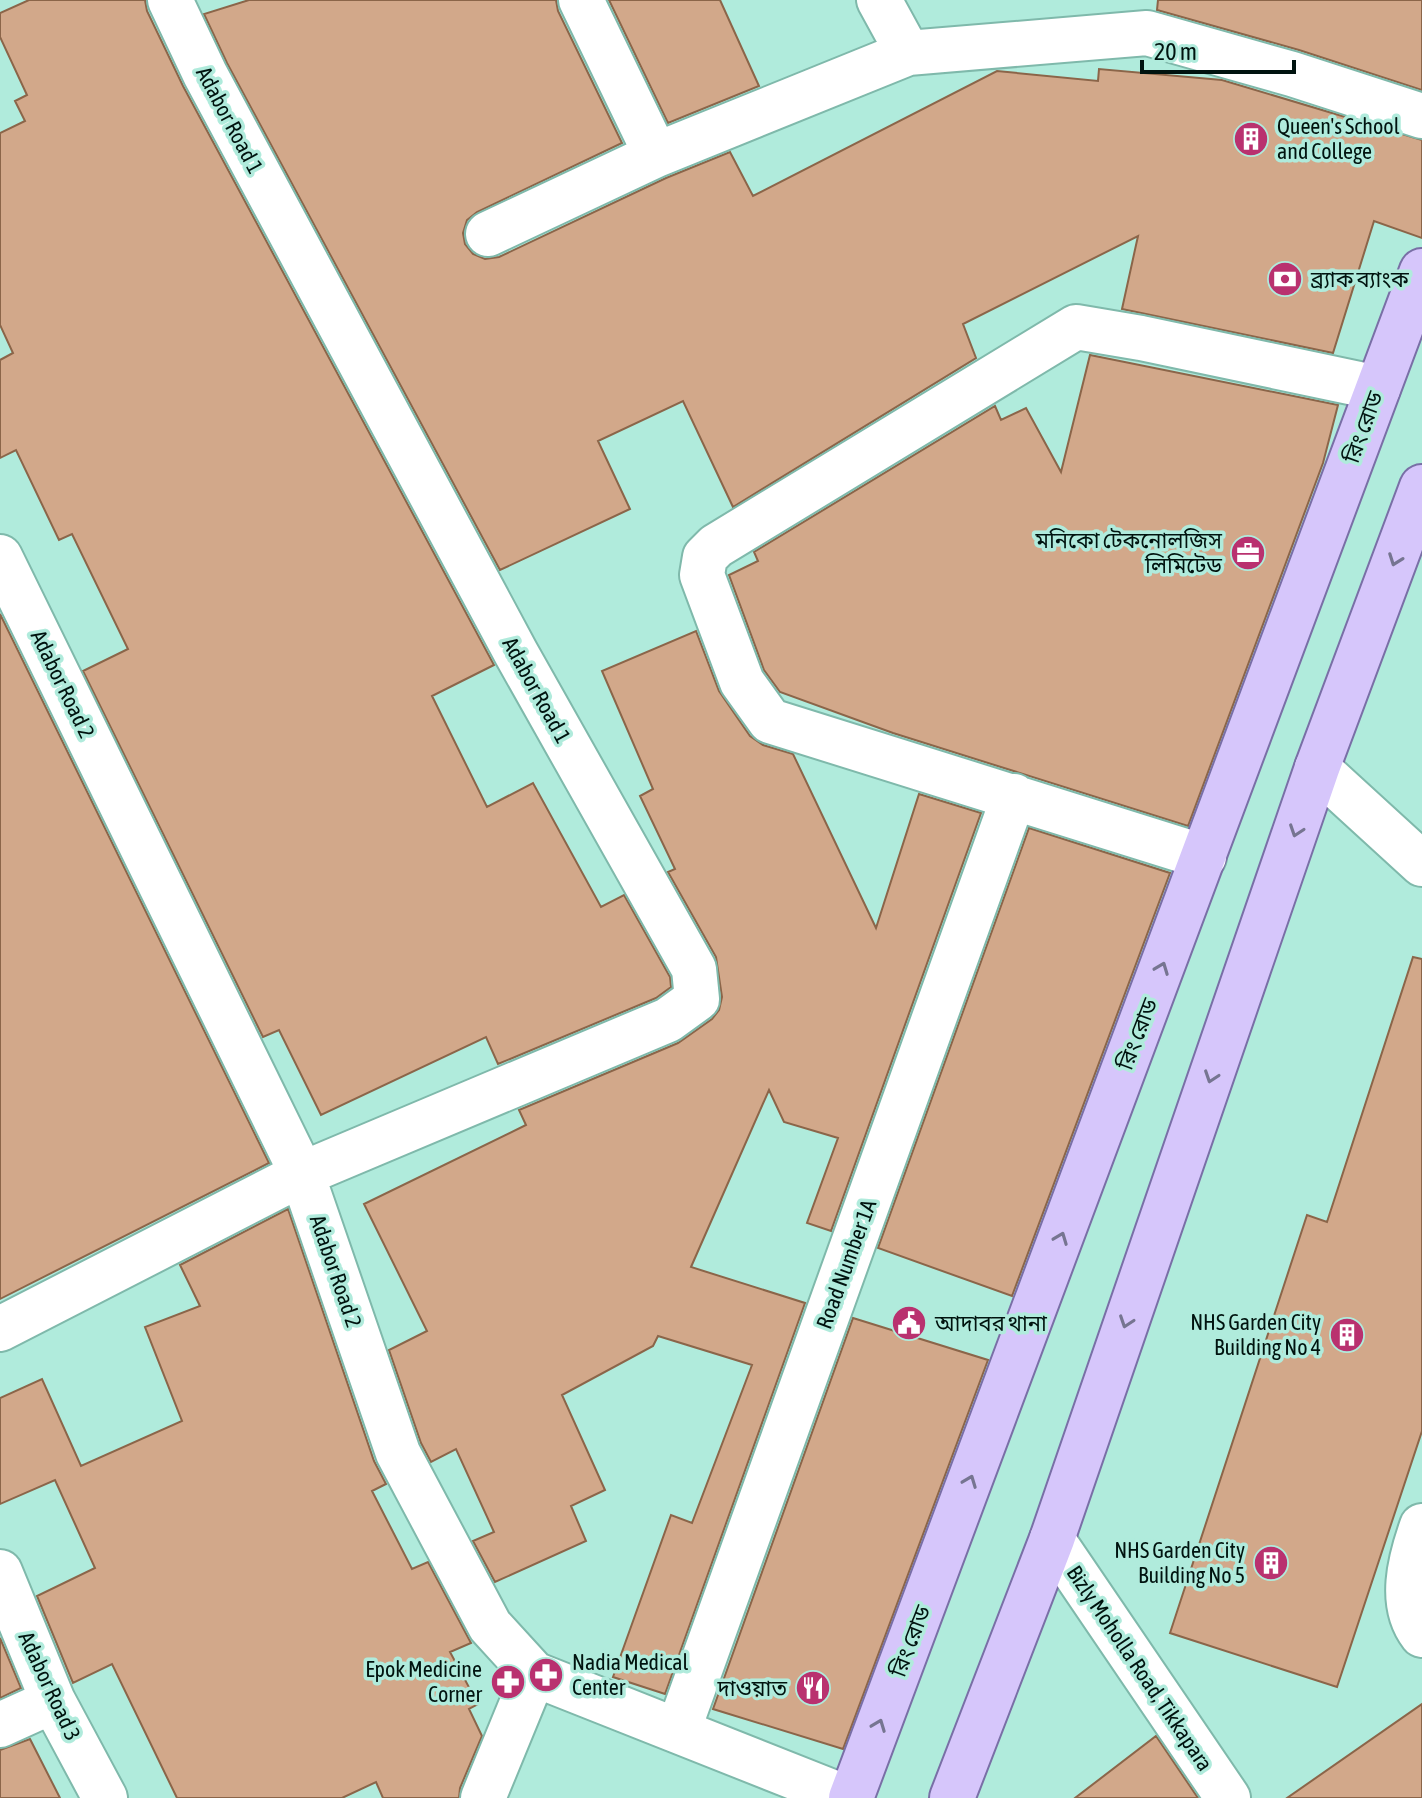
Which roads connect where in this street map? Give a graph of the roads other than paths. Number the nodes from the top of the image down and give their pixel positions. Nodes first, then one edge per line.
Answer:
1 (170, 0) edge
2 (581, 0) edge
3 (879, 0) edge
4 (908, 53) junction
5 (1422, 116) edge
6 (656, 155) junction
7 (488, 234) dead end
8 (1422, 271) edge
9 (1378, 388) junction
10 (1422, 487) edge
11 (0, 557) edge
12 (1317, 768) junction
13 (1014, 796) junction
14 (1204, 857) junction
15 (1422, 864) edge
16 (302, 1174) junction
17 (0, 1329) edge
18 (1422, 1526) edge
19 (1052, 1539) junction
20 (0, 1572) edge
21 (1422, 1635) edge
22 (534, 1674) junction
23 (53, 1701) junction
24 (0, 1725) edge
25 (678, 1731) junction
26 (105, 1798) edge
27 (483, 1798) edge
28 (849, 1798) edge
29 (952, 1798) edge
30 (1228, 1798) edge

1 - 16 street, Adabor Road 1
2 - 6 street
3 - 4 street
4 - 5 street
4 - 6 street
6 - 7 street
8 - 9 main road, রিং রোড
9 - 13 street
9 - 14 main road, রিং রোড
10 -> 12 main road
11 - 16 street, Adabor Road 2
12 - 15 street
12 -> 19 main road
13 - 14 street
13 - 25 street, Road Number 1A
28 -> 14 main road, রিং রোড
16 - 17 street
16 - 22 street, Adabor Road 2
18 - 21 street
19 - 29 main road
19 - 30 street, Bizly Moholla Road, Tikkapara
20 - 23 street, Adabor Road 3
22 - 25 street, Adabor Road 2
22 - 27 street
23 - 24 street
23 - 26 street, Adabor Road 3
25 - 28 street, Adabor Road 2

